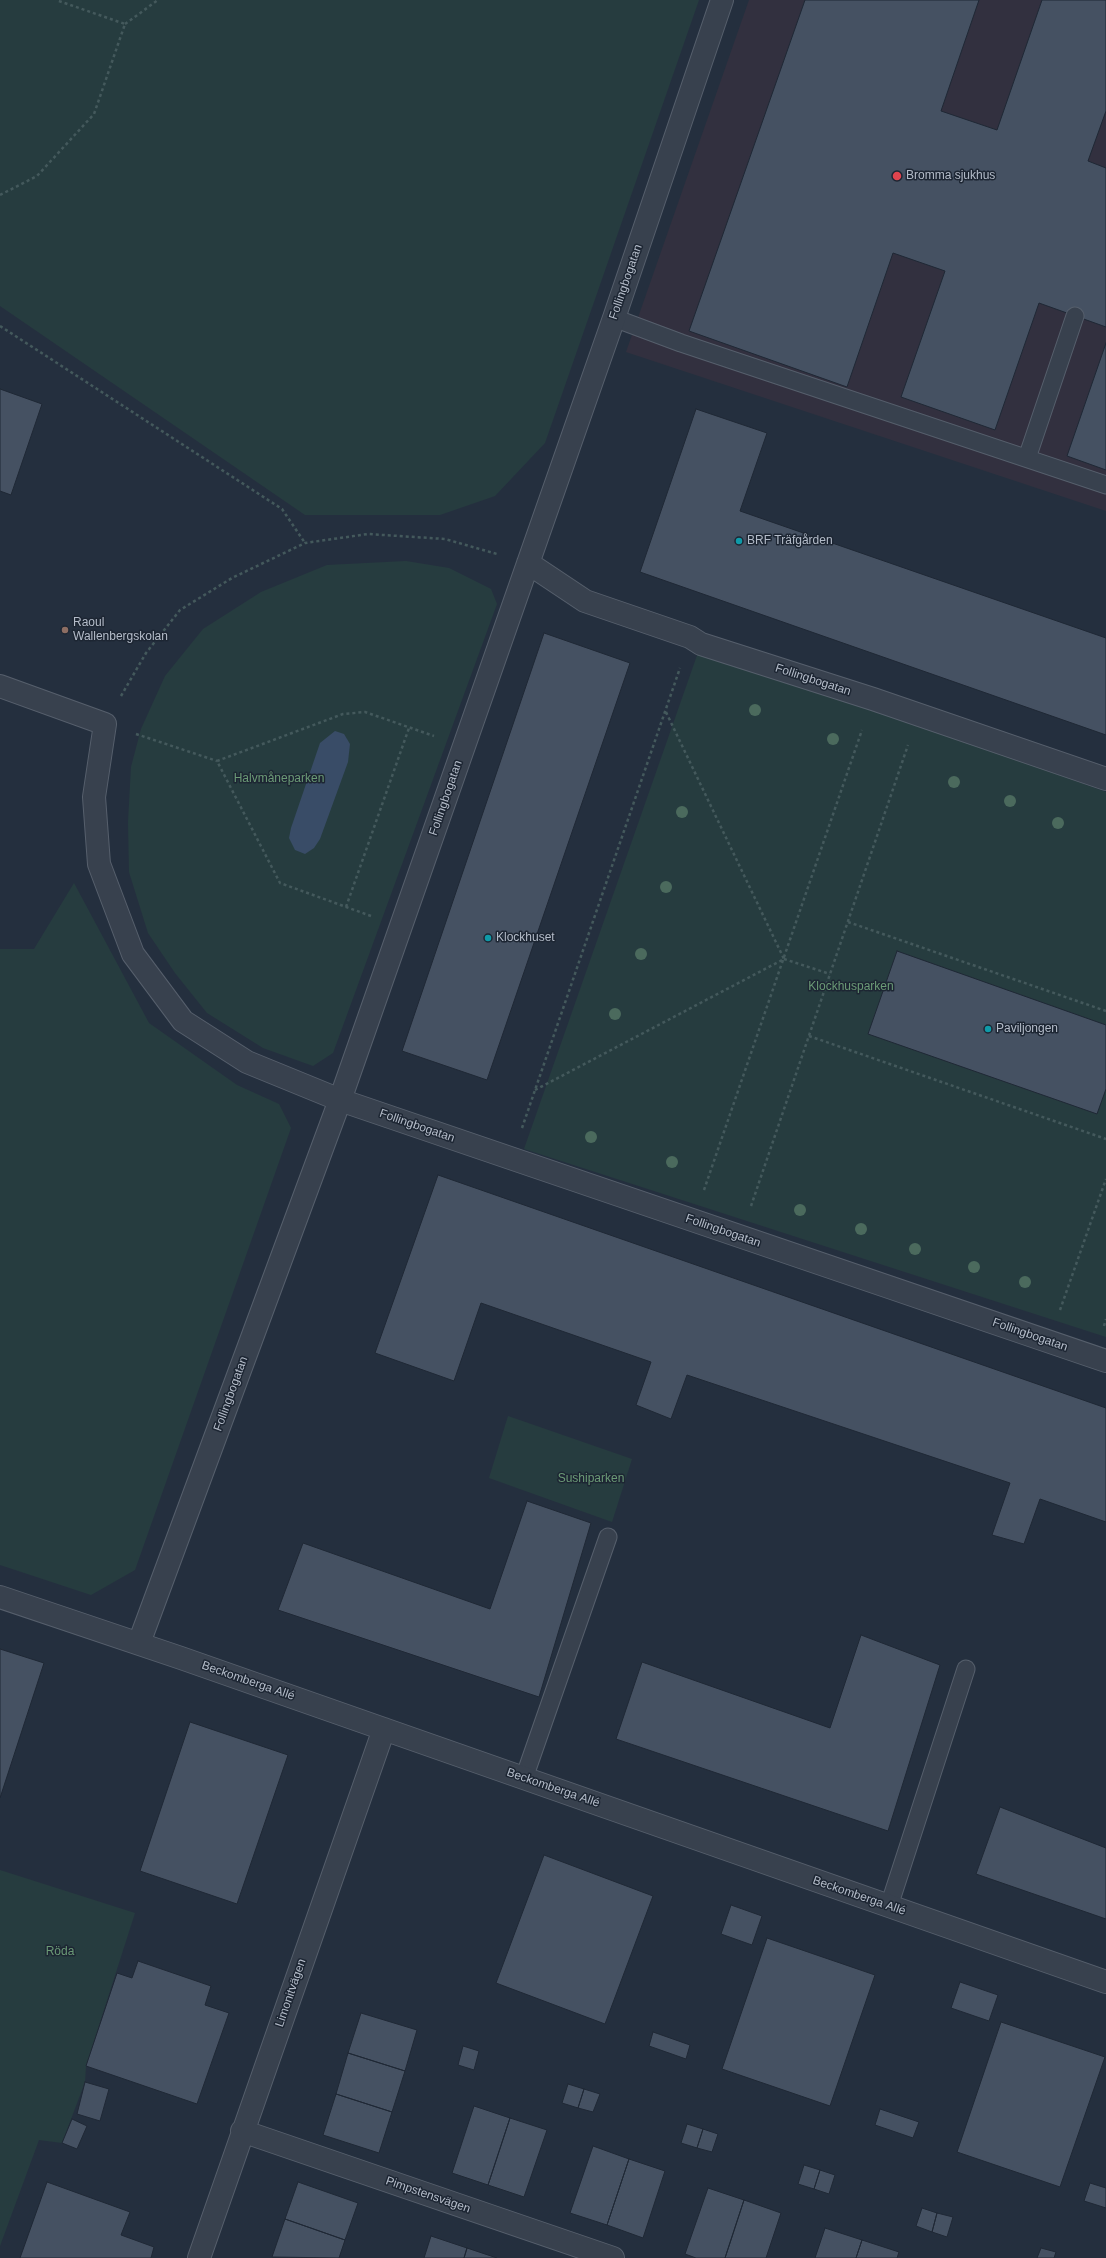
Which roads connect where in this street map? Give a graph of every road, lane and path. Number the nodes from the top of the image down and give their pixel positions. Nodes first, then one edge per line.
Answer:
1 (56, 0) edge
2 (158, 0) edge
3 (722, 0) edge
4 (125, 24) junction
5 (0, 195) edge
6 (1075, 316) dead end
7 (614, 318) junction
8 (0, 326) edge
9 (1026, 458) junction
10 (1106, 485) edge
11 (305, 543) junction
12 (528, 564) junction
13 (690, 637) junction
14 (0, 686) edge
15 (873, 699) junction
16 (665, 710) junction
17 (919, 715) junction
18 (105, 724) junction
19 (217, 762) junction
20 (1106, 779) edge
21 (848, 922) junction
22 (784, 959) junction
23 (830, 974) junction
24 (1106, 1011) edge
25 (809, 1036) junction
26 (535, 1090) junction
27 (340, 1100) junction
28 (1106, 1139) edge
29 (512, 1158) junction
30 (1106, 1179) edge
31 (694, 1221) junction
32 (741, 1236) junction
33 (1049, 1342) junction
34 (1106, 1361) edge
35 (608, 1537) dead end
36 (0, 1597) edge
37 (139, 1643) junction
38 (966, 1669) dead end
39 (384, 1729) junction
40 (524, 1778) junction
41 (889, 1906) junction
42 (1106, 1982) edge
43 (242, 2131) junction
44 (199, 2258) edge
45 (613, 2258) edge

1 - 4 path
2 - 4 path
3 - 7 street, Follingbogatan
4 - 5 path
6 - 9 lane
7 - 9 lane
7 - 12 street, Follingbogatan
8 - 11 path
9 - 10 lane
11 - 12 path
11 - 18 path
12 - 13 street, Follingbogatan
12 - 27 street, Follingbogatan
13 - 15 street, Follingbogatan
13 - 16 path
14 - 18 street
15 - 17 street, Follingbogatan
15 - 22 path
16 - 22 path
16 - 26 path
17 - 20 street, Follingbogatan
17 - 21 path
18 - 19 path
18 - 27 street
19 - 19 path
21 - 23 path
21 - 24 path
22 - 23 path
22 - 26 path
22 - 31 path
23 - 25 path
25 - 28 path
25 - 32 path
26 - 29 path
27 - 29 street, Follingbogatan
27 - 37 street, Follingbogatan
29 - 31 street, Follingbogatan
30 - 33 path
31 - 32 street, Follingbogatan
32 - 33 street, Follingbogatan
33 - 34 street, Follingbogatan
35 - 40 lane
36 - 37 street, Beckomberga Allé
37 - 39 street, Beckomberga Allé
38 - 41 lane
39 - 40 street, Beckomberga Allé
39 - 43 street, Limonitvägen
40 - 41 street, Beckomberga Allé
41 - 42 street, Beckomberga Allé
43 - 44 street, Limonitvägen
43 - 45 street, Pimpstensvägen

